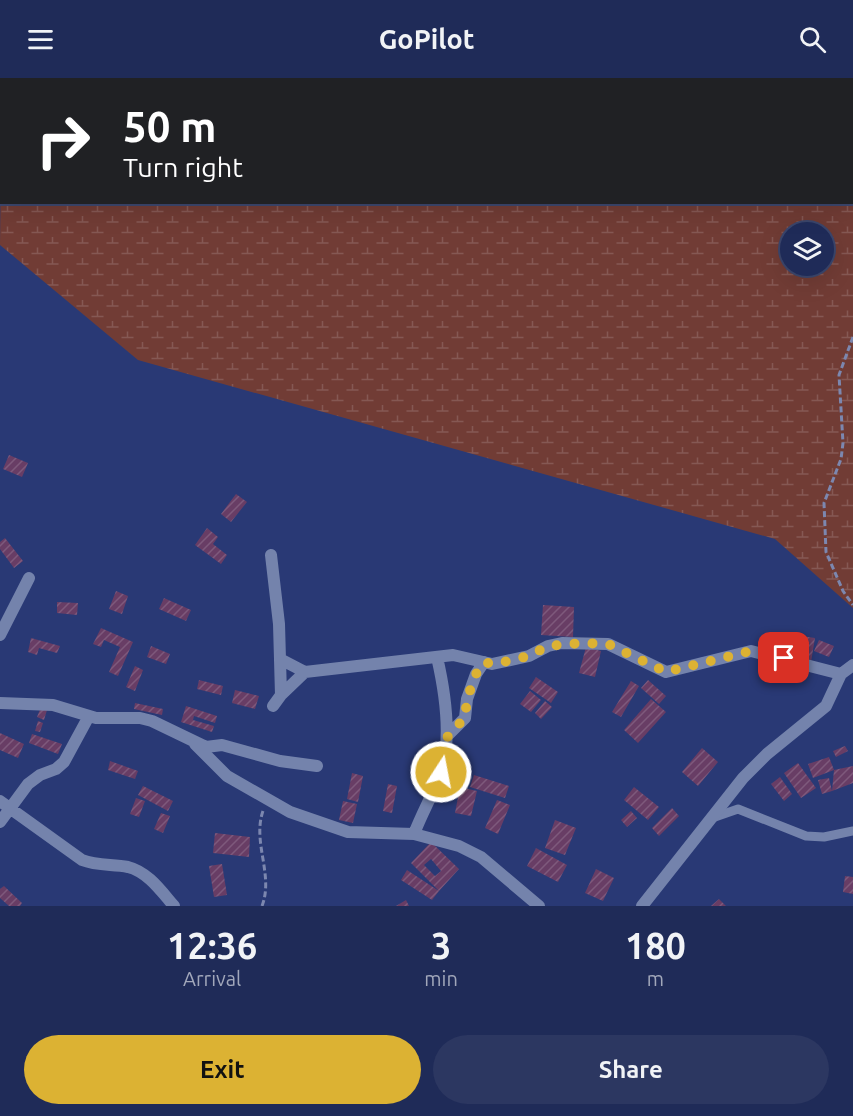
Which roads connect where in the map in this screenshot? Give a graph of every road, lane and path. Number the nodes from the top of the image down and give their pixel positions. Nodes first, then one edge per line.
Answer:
1 (853, 337) edge
2 (271, 555) dead end
3 (29, 578) dead end
4 (853, 605) edge
5 (0, 635) edge
6 (437, 657) junction
7 (280, 659) junction
8 (484, 662) junction
9 (853, 665) edge
10 (306, 672) junction
11 (841, 674) junction
12 (0, 703) edge
13 (89, 716) junction
14 (448, 735) junction
15 (195, 744) junction
16 (317, 766) dead end
17 (268, 800) junction
18 (0, 801) edge
19 (11, 809) junction
20 (715, 817) junction
21 (0, 822) edge
22 (853, 831) edge
23 (414, 834) junction
24 (174, 906) edge
25 (262, 906) edge
26 (539, 906) edge
27 (642, 906) edge

1 - 4 path
2 - 7 street
3 - 5 street
6 - 8 street
6 - 10 street
6 - 14 street
7 - 10 street
7 - 10 street
8 - 11 street
8 - 14 street
9 - 11 street
11 - 20 street
12 - 13 street
13 - 15 street
13 - 19 street
14 - 23 street
15 - 16 street
15 - 17 street
17 - 23 street
17 - 25 path
18 - 19 street
19 - 21 street
19 - 24 street
20 - 22 lane
20 - 27 street
23 - 26 street

